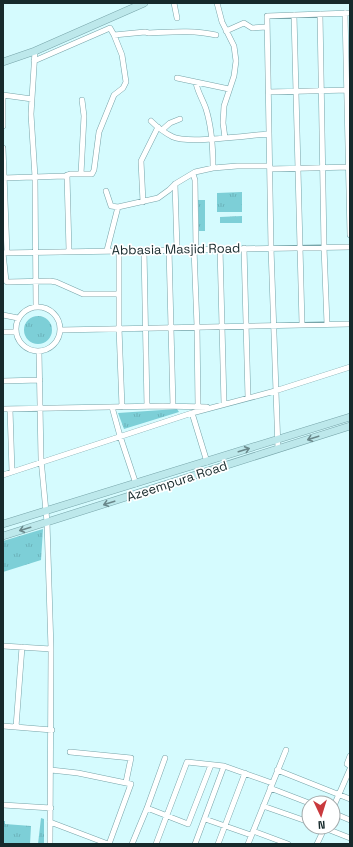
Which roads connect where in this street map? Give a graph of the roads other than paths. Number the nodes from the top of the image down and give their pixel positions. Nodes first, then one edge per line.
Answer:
1 (144, 3) edge
2 (174, 3) edge
3 (217, 3) edge
4 (347, 13) edge
5 (320, 14) junction
6 (294, 15) junction
7 (177, 18) dead end
8 (267, 27) junction
9 (226, 31) junction
10 (114, 35) junction
11 (216, 36) dead end
12 (35, 51) junction
13 (34, 61) junction
14 (3, 62) edge
15 (177, 78) dead end
16 (196, 83) junction
17 (229, 89) junction
18 (348, 90) edge
19 (297, 91) junction
20 (321, 91) junction
21 (268, 92) junction
22 (3, 95) edge
23 (32, 99) junction
24 (82, 100) dead end
25 (180, 119) dead end
26 (151, 120) dead end
27 (3, 126) edge
28 (160, 129) junction
29 (269, 134) junction
30 (225, 138) junction
31 (212, 139) junction
32 (3, 148) edge
33 (349, 167) edge
34 (213, 168) junction
35 (270, 168) junction
36 (298, 168) junction
37 (322, 168) junction
38 (81, 174) junction
39 (193, 174) junction
40 (67, 175) junction
41 (35, 177) junction
42 (4, 178) edge
43 (175, 184) junction
44 (106, 191) dead end
45 (142, 202) junction
46 (118, 207) junction
47 (350, 235) edge
48 (324, 247) junction
49 (350, 247) edge
50 (220, 248) junction
51 (244, 248) junction
52 (271, 248) junction
53 (300, 248) junction
54 (169, 249) junction
55 (177, 249) junction
56 (195, 249) junction
57 (107, 250) junction
58 (119, 250) junction
59 (144, 250) junction
60 (69, 251) junction
61 (36, 252) junction
62 (4, 253) edge
63 (36, 280) junction
64 (119, 294) junction
65 (36, 307) junction
66 (3, 315) edge
67 (18, 318) junction
68 (302, 324) junction
69 (327, 324) junction
70 (350, 324) edge
71 (246, 325) junction
72 (273, 325) junction
73 (197, 326) junction
74 (222, 326) junction
75 (170, 327) junction
76 (119, 328) junction
77 (145, 328) junction
78 (60, 330) junction
79 (3, 332) edge
80 (15, 332) junction
81 (39, 352) junction
82 (350, 367) edge
83 (40, 380) junction
84 (3, 381) edge
85 (275, 391) junction
86 (248, 398) junction
87 (224, 404) junction
88 (147, 406) junction
89 (172, 406) junction
90 (112, 407) junction
91 (122, 407) junction
92 (198, 407) junction
93 (212, 407) junction
94 (40, 408) junction
95 (3, 409) edge
96 (10, 409) junction
97 (192, 413) junction
98 (350, 417) edge
99 (350, 426) edge
100 (120, 436) junction
101 (277, 440) junction
102 (278, 449) junction
103 (207, 462) junction
104 (42, 463) junction
105 (12, 472) junction
106 (3, 475) edge
107 (136, 484) junction
108 (46, 511) junction
109 (47, 522) junction
110 (3, 524) edge
111 (3, 536) edge
112 (3, 646) edge
113 (22, 647) junction
114 (51, 649) junction
115 (3, 726) edge
116 (16, 727) junction
117 (52, 730) junction
118 (286, 750) dead end
119 (70, 752) dead end
120 (350, 756) edge
121 (164, 758) dead end
122 (211, 764) junction
123 (224, 766) junction
124 (350, 766) edge
125 (350, 769) edge
126 (51, 770) junction
127 (277, 770) junction
128 (245, 774) junction
129 (348, 780) edge
130 (126, 782) junction
131 (271, 786) junction
132 (339, 795) joint
133 (301, 799) edge
134 (3, 804) edge
135 (263, 806) junction
136 (51, 808) junction
137 (147, 808) junction
138 (167, 816) junction
139 (205, 819) junction
140 (301, 819) edge
141 (50, 822) junction
142 (226, 826) junction
143 (252, 833) junction
144 (101, 843) edge
145 (50, 844) edge
146 (109, 844) edge
147 (132, 844) edge
148 (156, 844) edge
149 (194, 844) edge
150 (218, 844) edge
151 (248, 844) edge
152 (288, 844) edge

1 - 12 main road
2 - 7 street
3 - 9 street
4 - 5 street
4 - 18 street
5 - 6 street
5 - 20 street
6 - 8 street
6 - 19 street
8 - 9 street
8 - 21 street
9 - 17 street
10 - 11 street
10 - 13 street
10 - 38 street
12 - 13 street
12 - 14 main road
13 - 23 street
15 - 16 street
16 - 17 street
16 - 31 street
17 - 30 street
18 - 20 street
18 - 33 street
19 - 20 street
19 - 21 street
19 - 36 street
20 - 37 street
21 - 29 street
22 - 23 street
22 - 27 street
23 - 41 street
24 - 38 street
25 - 28 street
26 - 28 street
28 - 31 street
28 - 45 street
29 - 30 street
29 - 35 street
30 - 31 street
31 - 34 street
32 - 42 street
33 - 37 street
33 - 47 street
34 - 35 street
34 - 39 street
35 - 36 street
35 - 52 street
36 - 37 street
36 - 53 street
37 - 48 street
38 - 40 street
39 - 43 street
39 - 56 street
40 - 41 street
40 - 60 street
41 - 42 street
41 - 61 street
42 - 62 street
43 - 45 street
43 - 55 street
44 - 46 street
45 - 46 street
46 - 57 street
48 - 49 street, Abbasia Masjid Road
48 - 53 street, Abbasia Masjid Road
48 - 69 street
50 - 51 street, Abbasia Masjid Road
50 - 56 street, Abbasia Masjid Road
50 - 74 street
51 - 52 street, Abbasia Masjid Road
51 - 71 street
52 - 53 street, Abbasia Masjid Road
52 - 72 street
53 - 68 street
54 - 55 street, Abbasia Masjid Road
54 - 59 street, Abbasia Masjid Road
54 - 75 street
55 - 56 street, Abbasia Masjid Road
56 - 73 street
57 - 58 street, Abbasia Masjid Road
57 - 60 street, Abbasia Masjid Road
58 - 59 street, Abbasia Masjid Road
58 - 64 street
59 - 77 street
60 - 61 street, Abbasia Masjid Road
61 - 62 street, Abbasia Masjid Road
61 - 63 street
62 - 63 street
63 - 64 street
63 - 65 street
64 - 76 street
65 - 67 street
65 - 78 street
66 - 67 street
67 - 80 street
68 - 69 street
68 - 72 street
69 - 70 street
71 - 72 street
71 - 74 street
71 - 86 street
72 - 85 street
73 - 74 street
73 - 75 street
73 - 92 street
74 - 87 street
75 - 77 street
75 - 89 street
76 - 77 street
76 - 78 street
76 - 91 street
77 - 88 street
78 - 81 street
79 - 80 street
80 - 81 street
81 - 83 street
82 - 85 street
83 - 84 street
83 - 94 street
85 - 86 street
85 - 101 street
86 - 87 street
87 - 93 street
88 - 89 street
88 - 91 street
89 - 92 street
90 - 91 street
90 - 94 street
90 - 100 street
92 - 93 street
93 - 97 street
94 - 96 street
94 - 104 street
95 - 96 street
96 - 105 street
97 - 100 street
97 - 103 street
98 - 101 main road, Azeempura Road
99 -> 102 main road, Azeempura Road
100 - 104 street
100 - 107 street
101 - 102 street
103 -> 101 main road, Azeempura Road
102 -> 109 main road, Azeempura Road
103 - 107 main road, Azeempura Road
104 - 105 street
104 - 108 street
105 - 106 street
107 - 108 main road, Azeempura Road
108 - 109 street
108 - 110 main road, Azeempura Road
109 -> 111 main road, Azeempura Road
109 - 114 street
112 - 113 street
113 - 114 street
113 - 116 street
114 - 117 street
115 - 116 street
116 - 117 street
117 - 126 street
118 - 127 street
119 - 130 street
120 - 124 street
121 - 137 street
122 - 123 street
122 - 138 street
122 - 138 street
123 - 128 street
123 - 139 street
125 - 129 street
126 - 130 street
126 - 136 street
127 - 131 street
127 - 132 street
128 - 131 street
128 - 142 street
129 - 132 street
130 - 146 street
131 - 133 street
131 - 135 street
134 - 136 street
135 - 140 street
135 - 143 street
136 - 141 street
137 - 138 street
137 - 147 street
138 - 148 street
139 - 142 street
139 - 149 street
141 - 144 street
141 - 145 street
142 - 143 street
142 - 150 street
143 - 151 street
143 - 152 street
144 - 146 street

